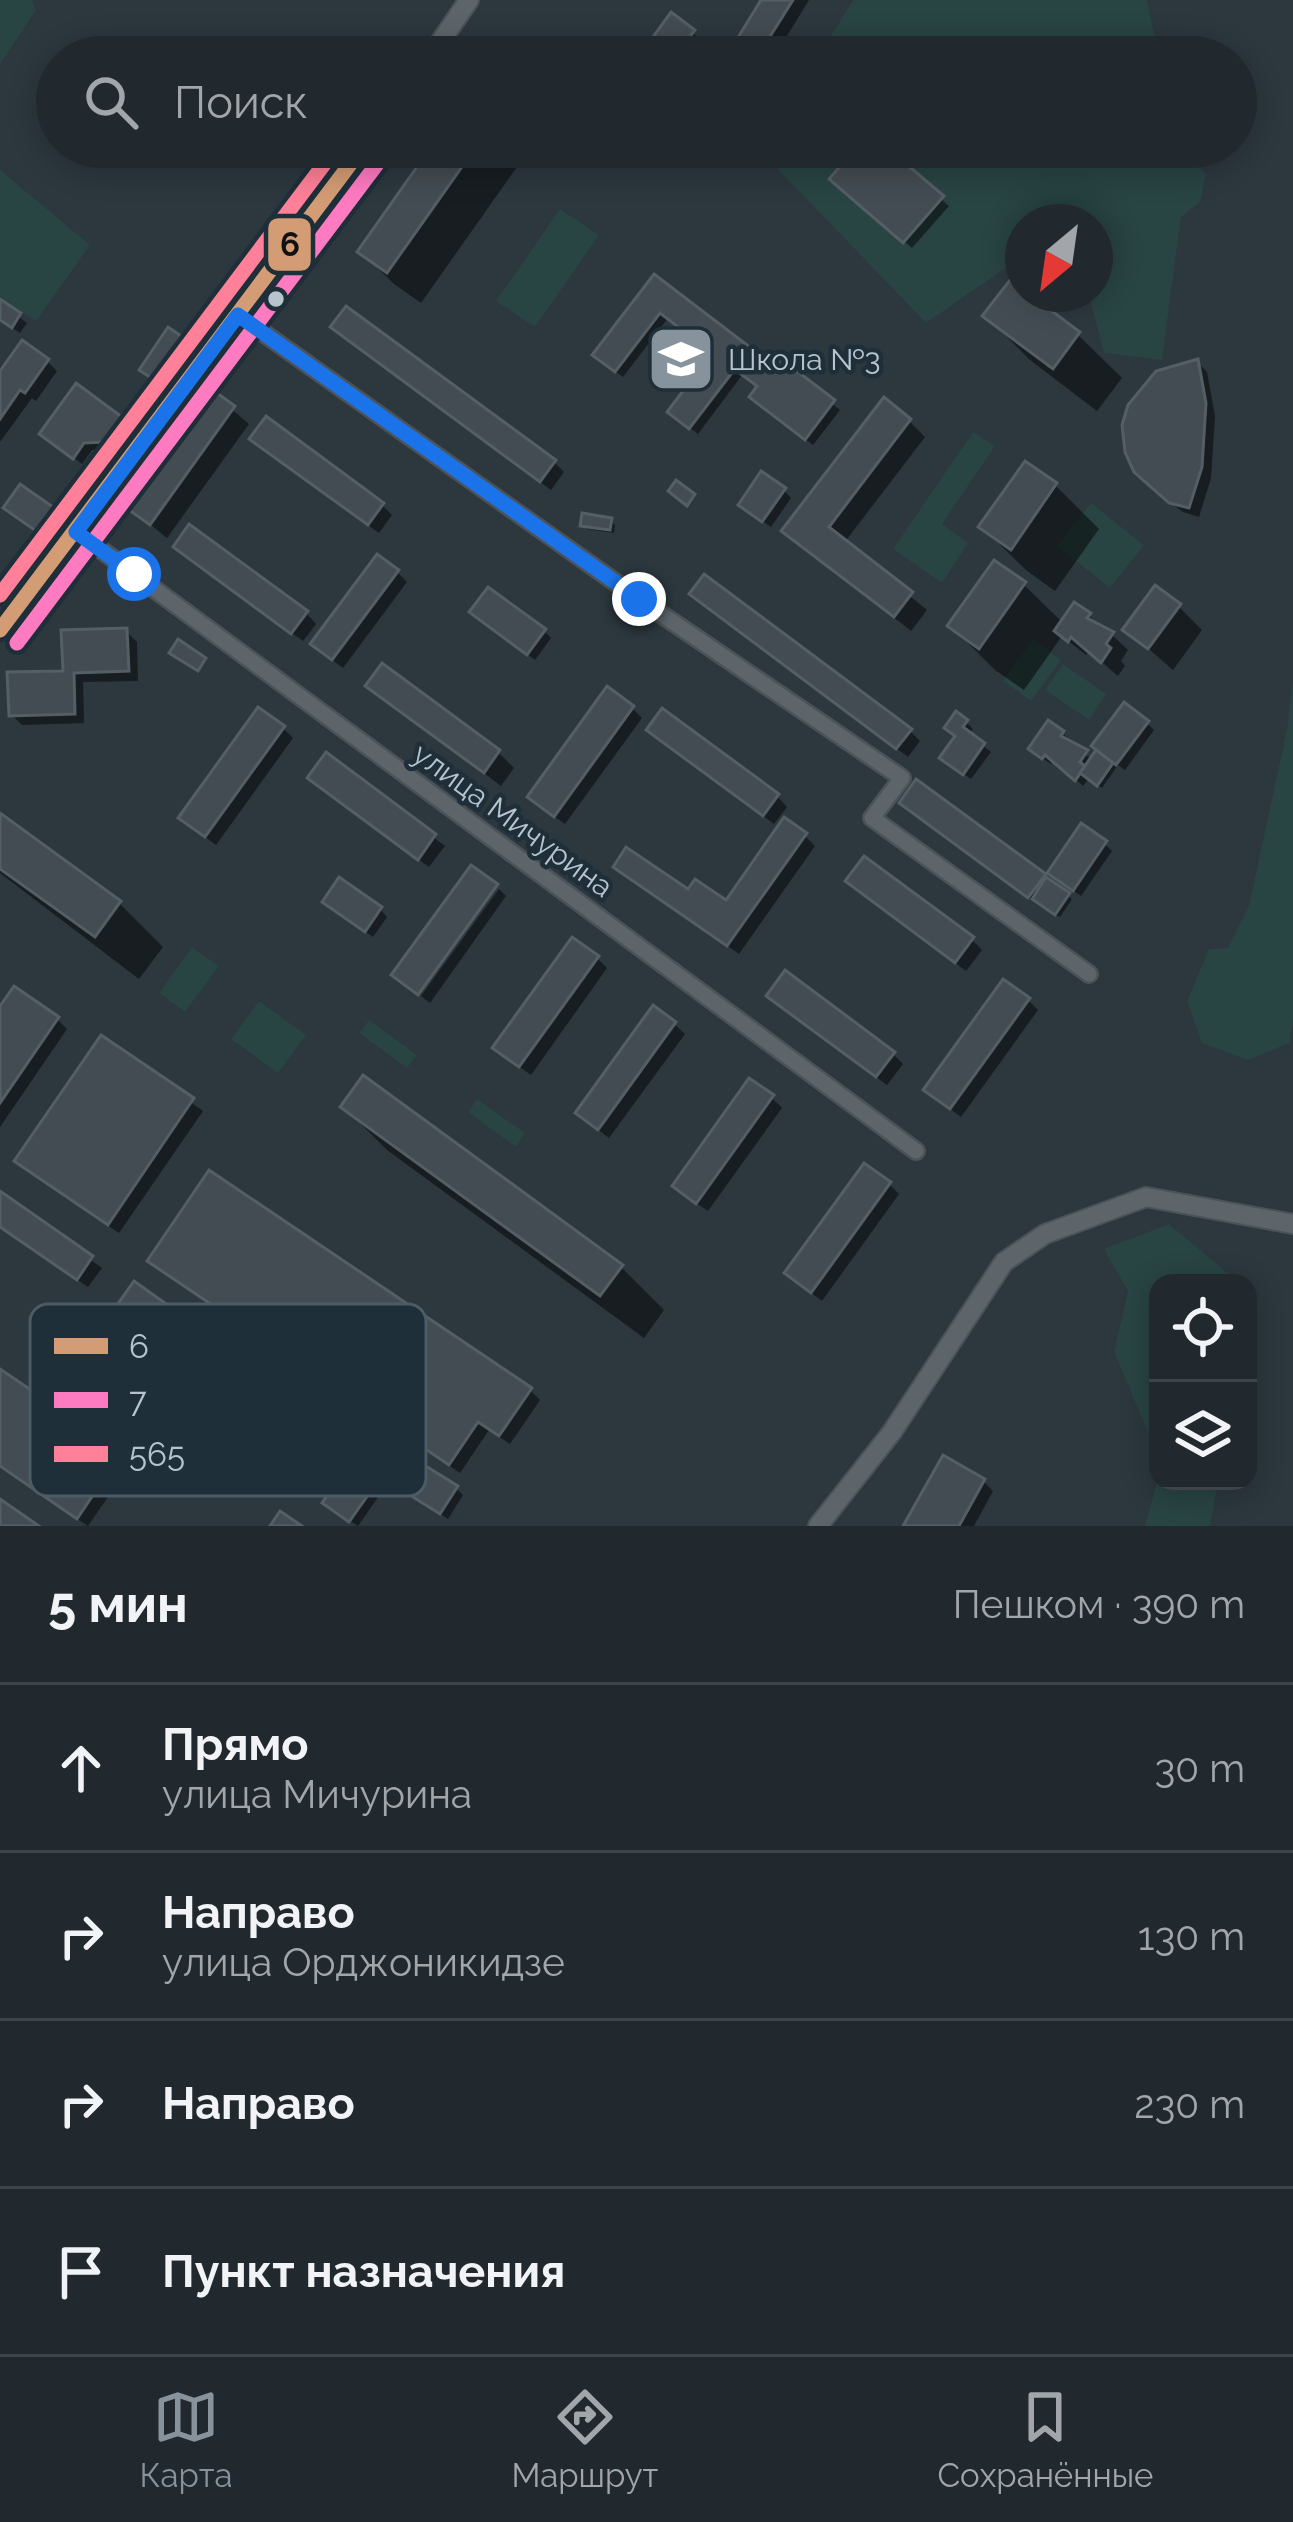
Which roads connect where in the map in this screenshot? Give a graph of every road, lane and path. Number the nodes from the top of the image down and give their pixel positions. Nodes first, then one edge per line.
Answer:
1 (469, 0) edge
2 (444, 36) edge
3 (347, 168) edge
4 (238, 315) junction
5 (76, 532) junction
6 (0, 630) edge
7 (1089, 974) dead end
8 (916, 1151) dead end
9 (1293, 1224) edge
10 (818, 1526) edge

1 - 2 street
3 - 4 street
4 - 5 street
4 - 7 street
5 - 6 street
5 - 8 street, улица Мичурина
9 - 10 street

